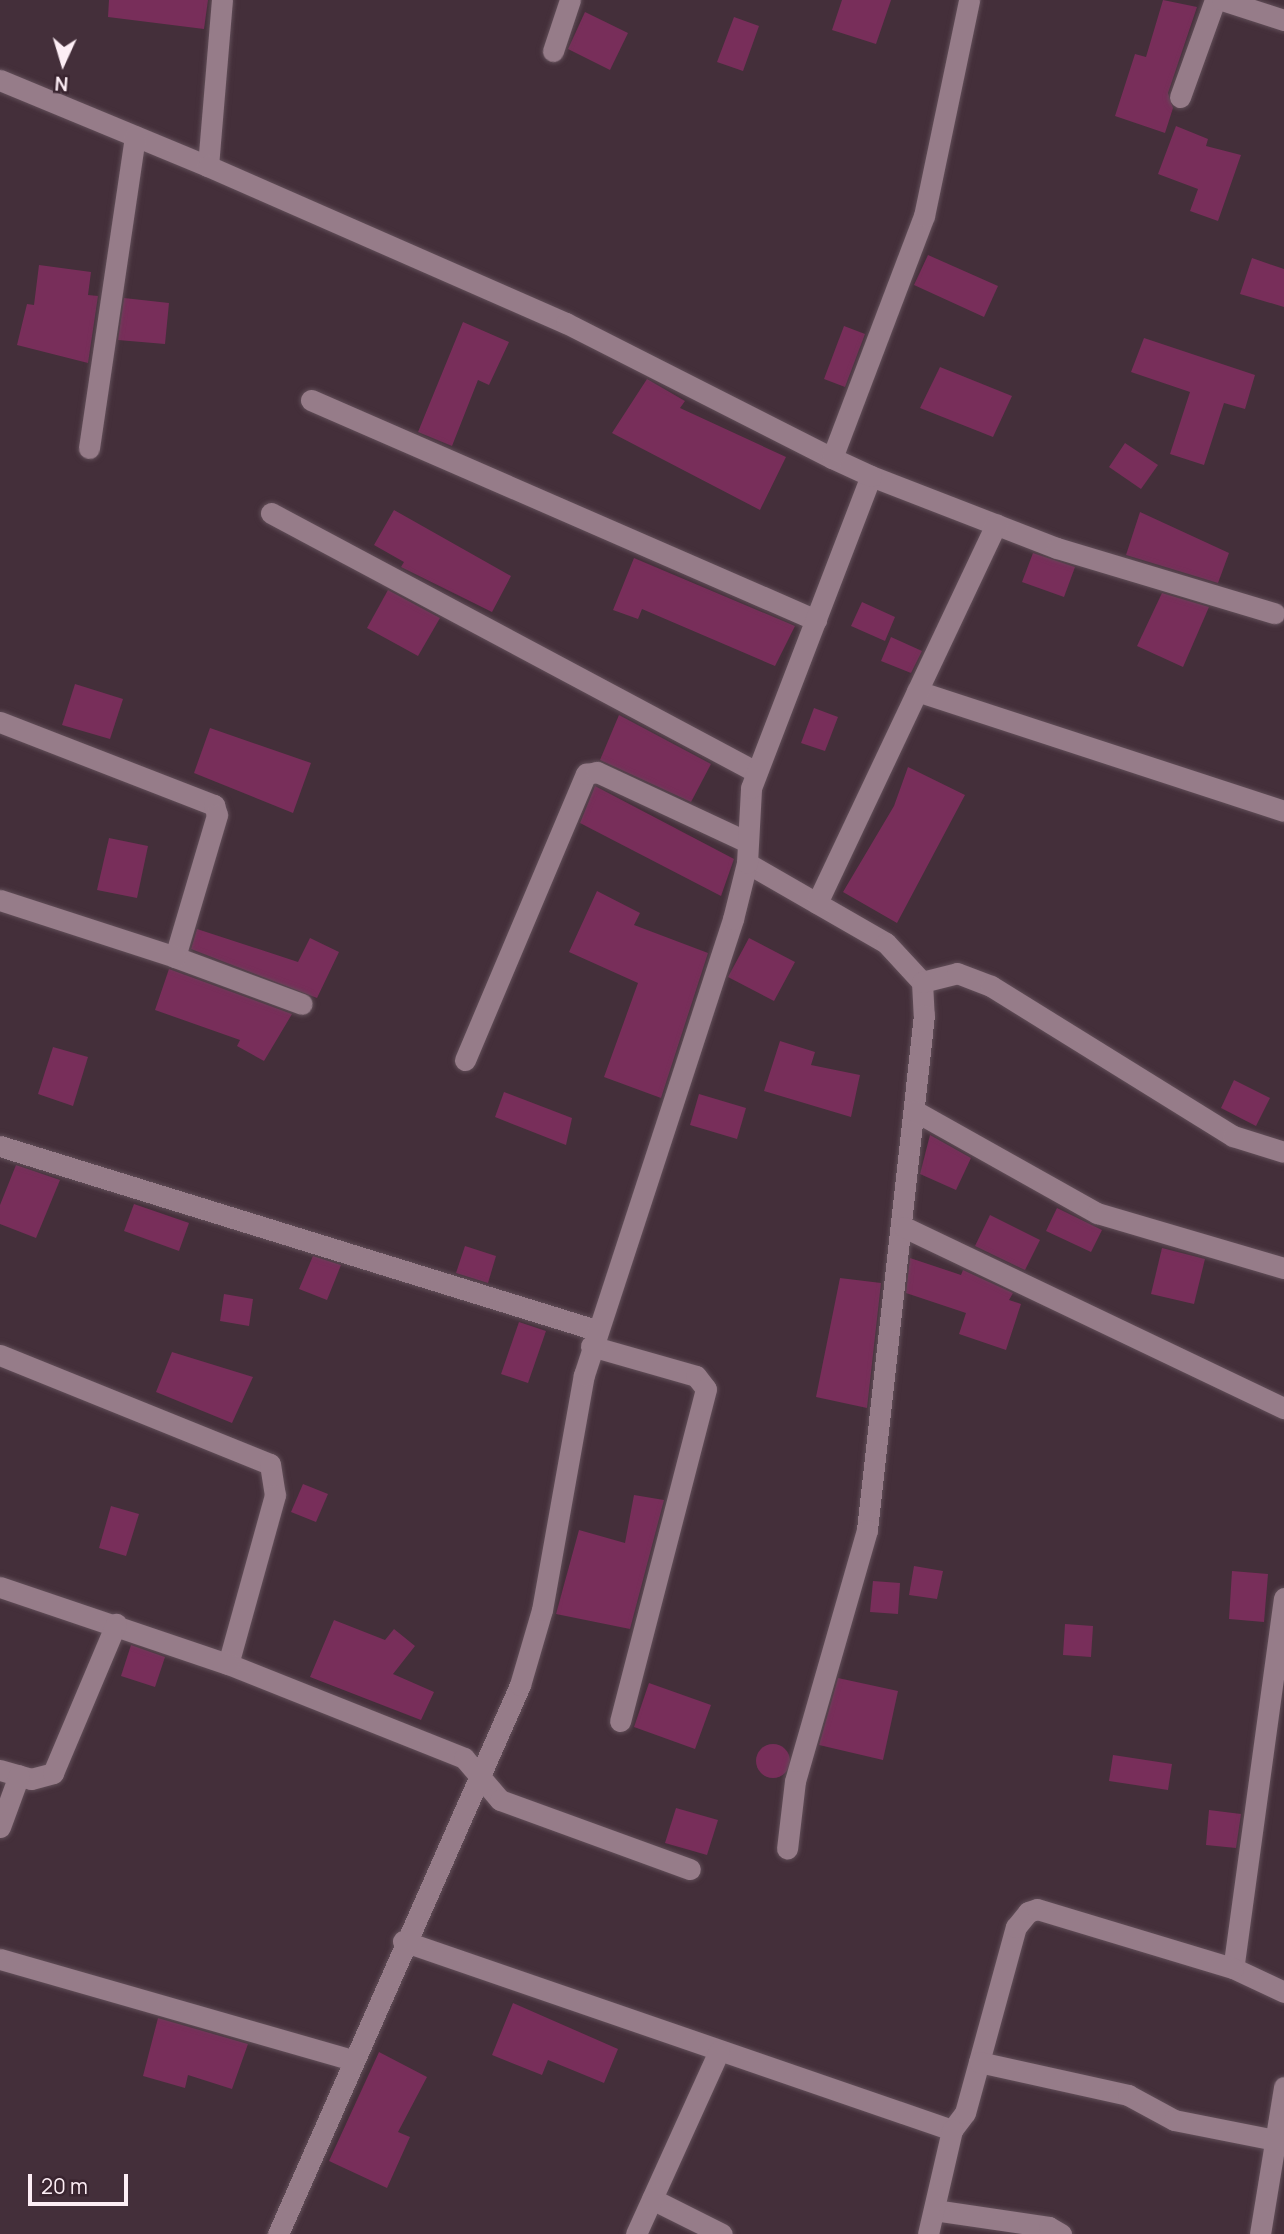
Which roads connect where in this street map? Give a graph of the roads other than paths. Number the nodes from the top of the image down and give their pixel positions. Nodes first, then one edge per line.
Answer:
1 (222, 0) edge
2 (570, 0) edge
3 (969, 0) edge
4 (1215, 0) edge
5 (1222, 0) edge
6 (1284, 20) edge
7 (553, 51) dead end
8 (0, 80) edge
9 (1180, 97) dead end
10 (135, 136) junction
11 (208, 166) junction
12 (311, 400) dead end
13 (89, 448) dead end
14 (832, 458) junction
15 (871, 477) junction
16 (271, 513) dead end
17 (996, 524) junction
18 (1274, 614) dead end
19 (816, 620) junction
20 (917, 691) junction
21 (0, 722) edge
22 (756, 772) junction
23 (1284, 811) edge
24 (745, 841) junction
25 (747, 863) junction
26 (0, 900) edge
27 (817, 903) junction
28 (175, 957) junction
29 (922, 982) junction
30 (302, 1004) dead end
31 (465, 1060) dead end
32 (915, 1111) junction
33 (0, 1146) edge
34 (1284, 1152) edge
35 (904, 1227) junction
36 (1284, 1268) edge
37 (594, 1338) junction
38 (0, 1355) edge
39 (1284, 1408) edge
40 (0, 1587) edge
41 (1284, 1598) edge
42 (116, 1624) junction
43 (228, 1664) junction
44 (620, 1721) dead end
45 (10, 1772) edge
46 (481, 1774) junction
47 (0, 1827) edge
48 (787, 1849) dead end
49 (690, 1869) dead end
50 (403, 1941) junction
51 (0, 1959) edge
52 (1233, 1968) junction
53 (1284, 1992) edge
54 (719, 2051) junction
55 (352, 2060) junction
56 (979, 2062) junction
57 (1284, 2087) edge
58 (952, 2130) junction
59 (1275, 2140) junction
60 (652, 2199) junction
61 (934, 2210) junction
62 (278, 2234) edge
63 (636, 2234) edge
64 (722, 2234) edge
65 (928, 2234) edge
66 (1061, 2234) edge
67 (1260, 2234) edge

1 - 11 street
2 - 7 street
3 - 14 street
4 - 9 street
5 - 6 street
8 - 10 street
10 - 11 street
10 - 13 street
11 - 14 street
12 - 19 street
14 - 15 street
15 - 17 street
15 - 19 street
16 - 22 street
17 - 18 street
17 - 20 street
19 - 22 street
20 - 23 street
20 - 27 street
21 - 28 street
22 - 24 street
24 - 25 street
24 - 31 street
25 - 27 street
25 - 37 street
26 - 28 street
27 - 29 street
28 - 30 street
29 - 32 street
29 - 34 street
32 - 35 street
32 - 36 street
33 - 37 street
35 - 39 street
35 - 48 street
37 - 44 street
37 - 46 street
38 - 43 street
40 - 42 street
41 - 52 street
42 - 43 street
42 - 45 street
43 - 46 street
45 - 47 street
46 - 49 street
46 - 50 street
50 - 54 street
50 - 55 street
51 - 55 street
52 - 53 street
52 - 56 street
54 - 58 street
54 - 60 street
55 - 62 street
56 - 58 street
56 - 59 street
57 - 59 street
58 - 61 street
59 - 67 street
60 - 63 street
60 - 64 street
61 - 65 street
61 - 66 street

